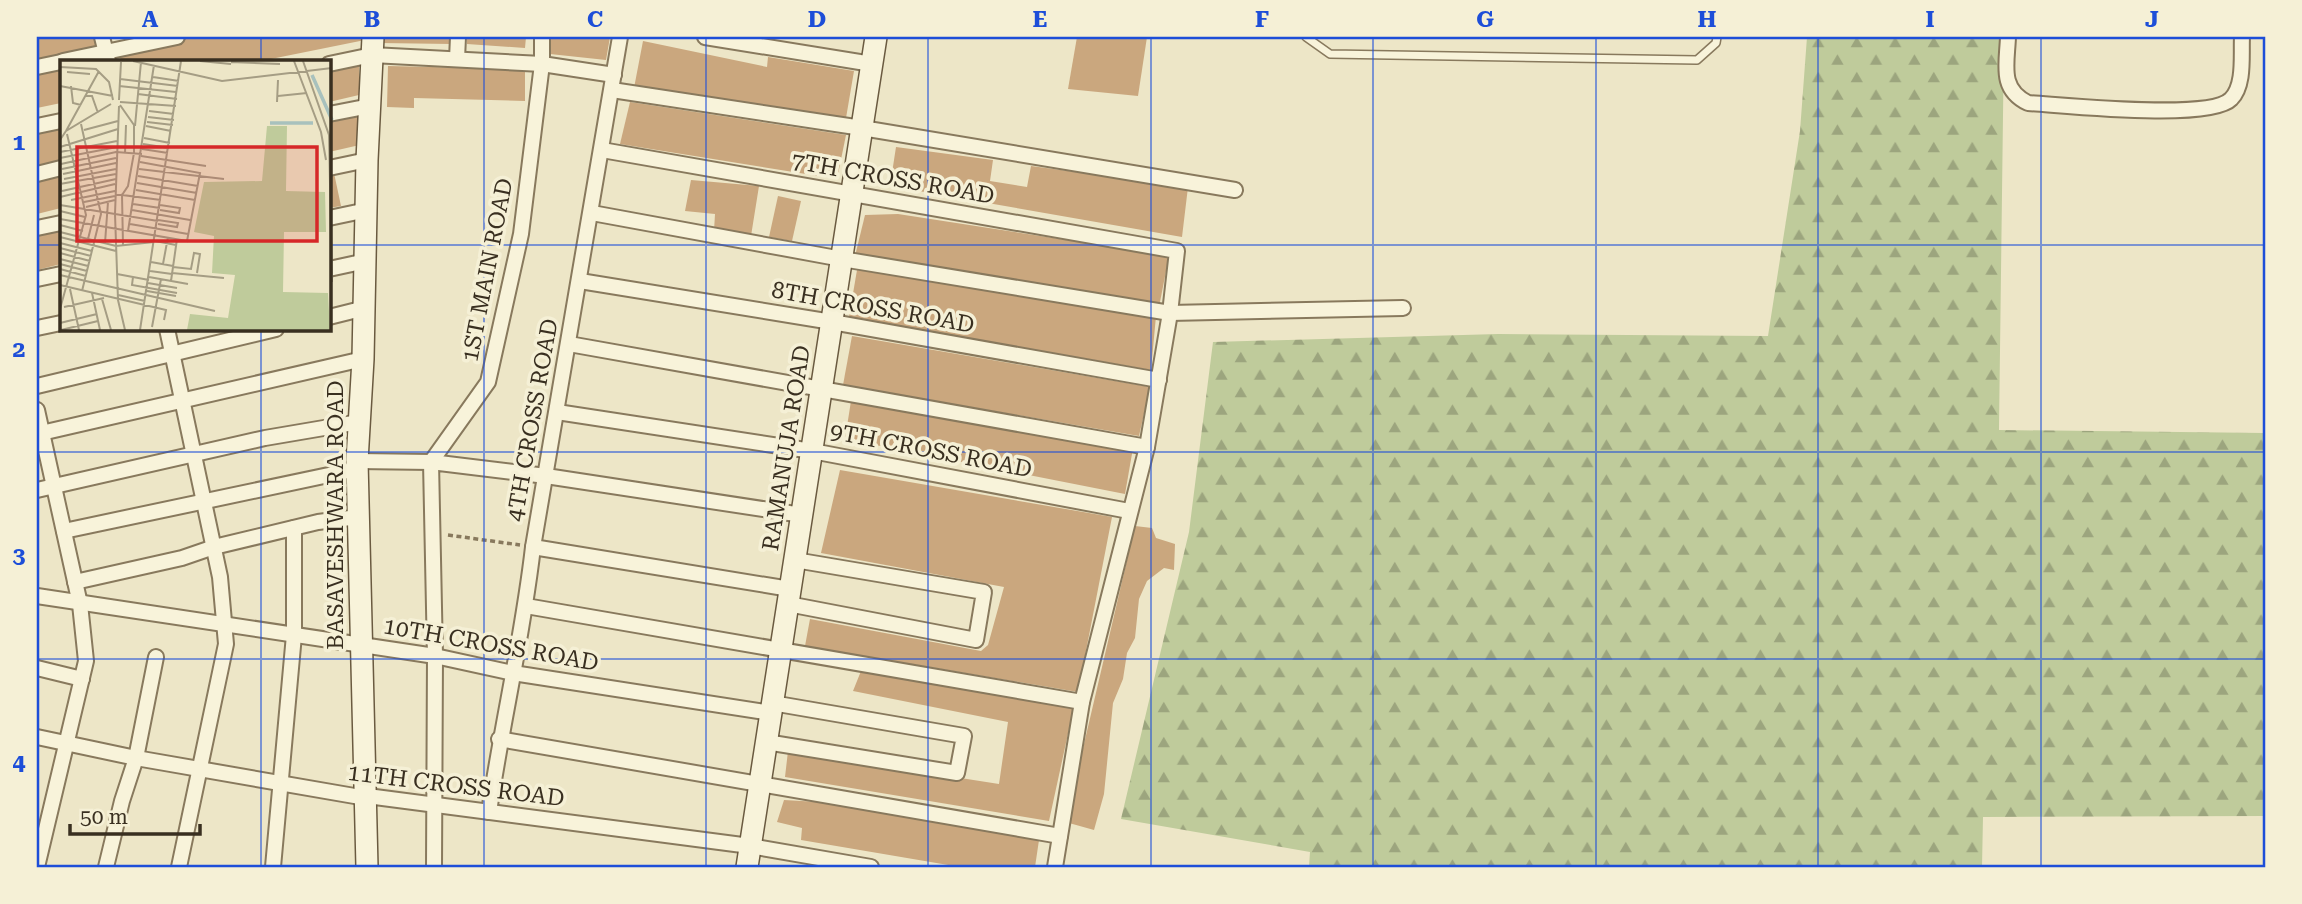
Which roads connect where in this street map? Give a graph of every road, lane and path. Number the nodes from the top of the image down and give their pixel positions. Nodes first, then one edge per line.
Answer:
1 (177, 37) edge
2 (458, 37) edge
3 (542, 37) edge
4 (620, 37) edge
5 (705, 37) edge
6 (876, 37) edge
7 (1306, 37) edge
8 (1717, 37) edge
9 (2008, 37) edge
10 (2242, 37) edge
11 (372, 46) edge
12 (105, 50) edge
13 (69, 60) edge
14 (457, 60) junction
15 (60, 62) edge
16 (331, 63) edge
17 (542, 64) junction
18 (872, 64) junction
19 (37, 67) edge
20 (614, 75) junction
21 (612, 90) junction
22 (370, 106) junction
23 (331, 114) edge
24 (60, 121) edge
25 (37, 127) edge
26 (862, 128) junction
27 (602, 150) junction
28 (367, 160) junction
29 (60, 168) edge
30 (331, 168) edge
31 (37, 174) edge
32 (1235, 190) dead end
33 (852, 194) junction
34 (367, 210) junction
35 (592, 213) junction
36 (331, 218) edge
37 (60, 223) edge
38 (37, 228) edge
39 (842, 259) junction
40 (366, 261) junction
41 (331, 269) edge
42 (60, 274) edge
43 (37, 279) edge
44 (580, 281) junction
45 (1403, 308) dead end
46 (365, 309) junction
47 (1170, 313) junction
48 (331, 317) edge
49 (832, 322) junction
50 (60, 323) edge
51 (37, 328) edge
52 (167, 331) edge
53 (267, 331) edge
54 (569, 344) junction
55 (172, 353) junction
56 (363, 359) junction
57 (1159, 380) junction
58 (37, 386) edge
59 (821, 389) junction
60 (183, 401) junction
61 (37, 410) edge
62 (557, 412) junction
63 (359, 422) junction
64 (39, 434) edge
65 (1147, 447) junction
66 (812, 451) junction
67 (194, 453) junction
68 (431, 462) junction
69 (357, 465) junction
70 (546, 476) junction
71 (54, 486) junction
72 (37, 490) edge
73 (204, 501) junction
74 (1129, 511) junction
75 (802, 515) junction
76 (358, 517) junction
77 (294, 528) junction
78 (64, 531) junction
79 (433, 533) junction
80 (214, 547) junction
81 (533, 547) junction
82 (795, 559) junction
83 (75, 582) junction
84 (37, 596) edge
85 (789, 596) junction
86 (80, 604) junction
87 (526, 606) junction
88 (225, 625) junction
89 (294, 635) junction
90 (360, 645) junction
91 (781, 649) junction
92 (435, 656) junction
93 (156, 657) dead end
94 (37, 668) edge
95 (513, 673) junction
96 (82, 679) junction
97 (1082, 702) junction
98 (771, 708) junction
99 (37, 737) edge
100 (499, 738) junction
101 (766, 742) junction
102 (68, 744) junction
103 (136, 758) junction
104 (200, 768) junction
105 (279, 782) junction
106 (760, 785) junction
107 (366, 798) junction
108 (37, 802) edge
109 (436, 805) junction
110 (53, 806) junction
111 (489, 812) junction
112 (1060, 836) junction
113 (748, 857) edge
114 (37, 867) edge
115 (106, 867) edge
116 (179, 867) edge
117 (273, 867) edge
118 (367, 867) edge
119 (434, 867) edge
120 (868, 867) edge
121 (1055, 867) edge

1 - 12 street
2 - 14 street
3 - 17 street, 1ST MAIN ROAD
4 - 20 street, 4TH CROSS ROAD
5 - 18 street
6 - 18 street, RAMANUJA ROAD
7 - 8 lane
9 - 10 street
11 - 14 street
11 - 16 street
11 - 22 street, BASAVESHWARA ROAD
12 - 13 street
14 - 17 street
15 - 19 street
17 - 20 street
17 - 68 street, 1ST MAIN ROAD
18 - 26 street, RAMANUJA ROAD
20 - 21 street, 4TH CROSS ROAD
21 - 26 street
21 - 27 street, 4TH CROSS ROAD
22 - 23 street
22 - 28 street, BASAVESHWARA ROAD
24 - 25 street
26 - 32 street
26 - 33 street, RAMANUJA ROAD
27 - 33 street, 7TH CROSS ROAD
27 - 35 street, 4TH CROSS ROAD
28 - 30 street
28 - 34 street, BASAVESHWARA ROAD
29 - 31 street
33 - 39 street, RAMANUJA ROAD
33 - 47 street, 7TH CROSS ROAD
34 - 36 street
34 - 40 street, BASAVESHWARA ROAD
35 - 39 street
35 - 44 street, 4TH CROSS ROAD
37 - 38 street
39 - 47 street
39 - 49 street, RAMANUJA ROAD
40 - 41 street
40 - 46 street, BASAVESHWARA ROAD
42 - 43 street
44 - 49 street, 8TH CROSS ROAD
44 - 54 street, 4TH CROSS ROAD
45 - 47 street
46 - 48 street
46 - 56 street, BASAVESHWARA ROAD
47 - 57 street
49 - 57 street, 8TH CROSS ROAD
49 - 59 street, RAMANUJA ROAD
50 - 51 street
52 - 55 street
53 - 55 street
54 - 59 street
54 - 62 street, 4TH CROSS ROAD
55 - 58 street
55 - 60 street
56 - 60 street
56 - 63 street, BASAVESHWARA ROAD
57 - 65 street
59 - 65 street
59 - 66 street, RAMANUJA ROAD
60 - 64 street
60 - 67 street
61 - 64 street
62 - 66 street, 9TH CROSS ROAD
62 - 70 street, 4TH CROSS ROAD
63 - 67 street
63 - 69 street, BASAVESHWARA ROAD
64 - 71 street
65 - 74 street
66 - 74 street, 9TH CROSS ROAD
66 - 75 street, RAMANUJA ROAD
67 - 71 street
67 - 73 street
68 - 69 street
68 - 70 street
68 - 79 street
69 - 73 street
69 - 76 street, BASAVESHWARA ROAD
70 - 75 street
70 - 81 street, 4TH CROSS ROAD
71 - 72 street
71 - 78 street
73 - 78 street
73 - 80 street
74 - 97 street
75 - 82 street, RAMANUJA ROAD
76 - 77 street
76 - 90 street, BASAVESHWARA ROAD
77 - 80 street
77 - 89 street
78 - 83 street
79 - 81 path
79 - 92 street
80 - 83 street
80 - 88 street
81 - 85 street
81 - 87 street, 4TH CROSS ROAD
82 - 85 street, RAMANUJA ROAD
82 - 85 street
83 - 86 street
84 - 86 street, 10TH CROSS ROAD
85 - 91 street, RAMANUJA ROAD
86 - 88 street, 10TH CROSS ROAD
86 - 96 street
87 - 91 street
87 - 95 street, 4TH CROSS ROAD
88 - 89 street, 10TH CROSS ROAD
88 - 104 street
89 - 90 street, 10TH CROSS ROAD
89 - 105 street
90 - 92 street, 10TH CROSS ROAD
90 - 107 street, BASAVESHWARA ROAD
91 - 97 street
91 - 98 street, RAMANUJA ROAD
92 - 95 street, 10TH CROSS ROAD
92 - 109 street
93 - 103 street
94 - 96 street
95 - 98 street, 10TH CROSS ROAD
95 - 100 street, 4TH CROSS ROAD
96 - 102 street
97 - 112 street
98 - 101 street, RAMANUJA ROAD
98 - 101 street, 10TH CROSS ROAD
99 - 102 street, 11TH CROSS ROAD
100 - 106 street
100 - 111 street, 4TH CROSS ROAD
101 - 106 street, RAMANUJA ROAD
102 - 103 street, 11TH CROSS ROAD
102 - 110 street
103 - 104 street, 11TH CROSS ROAD
103 - 115 street
104 - 105 street, 11TH CROSS ROAD
104 - 116 street
105 - 107 street, 11TH CROSS ROAD
105 - 117 street
106 - 112 street
106 - 113 street, RAMANUJA ROAD
107 - 109 street, 11TH CROSS ROAD
107 - 118 street, BASAVESHWARA ROAD
108 - 110 street
109 - 111 street, 11TH CROSS ROAD
109 - 119 street
110 - 114 street
111 - 113 street, 11TH CROSS ROAD
112 - 121 street
113 - 120 street, 11TH CROSS ROAD

